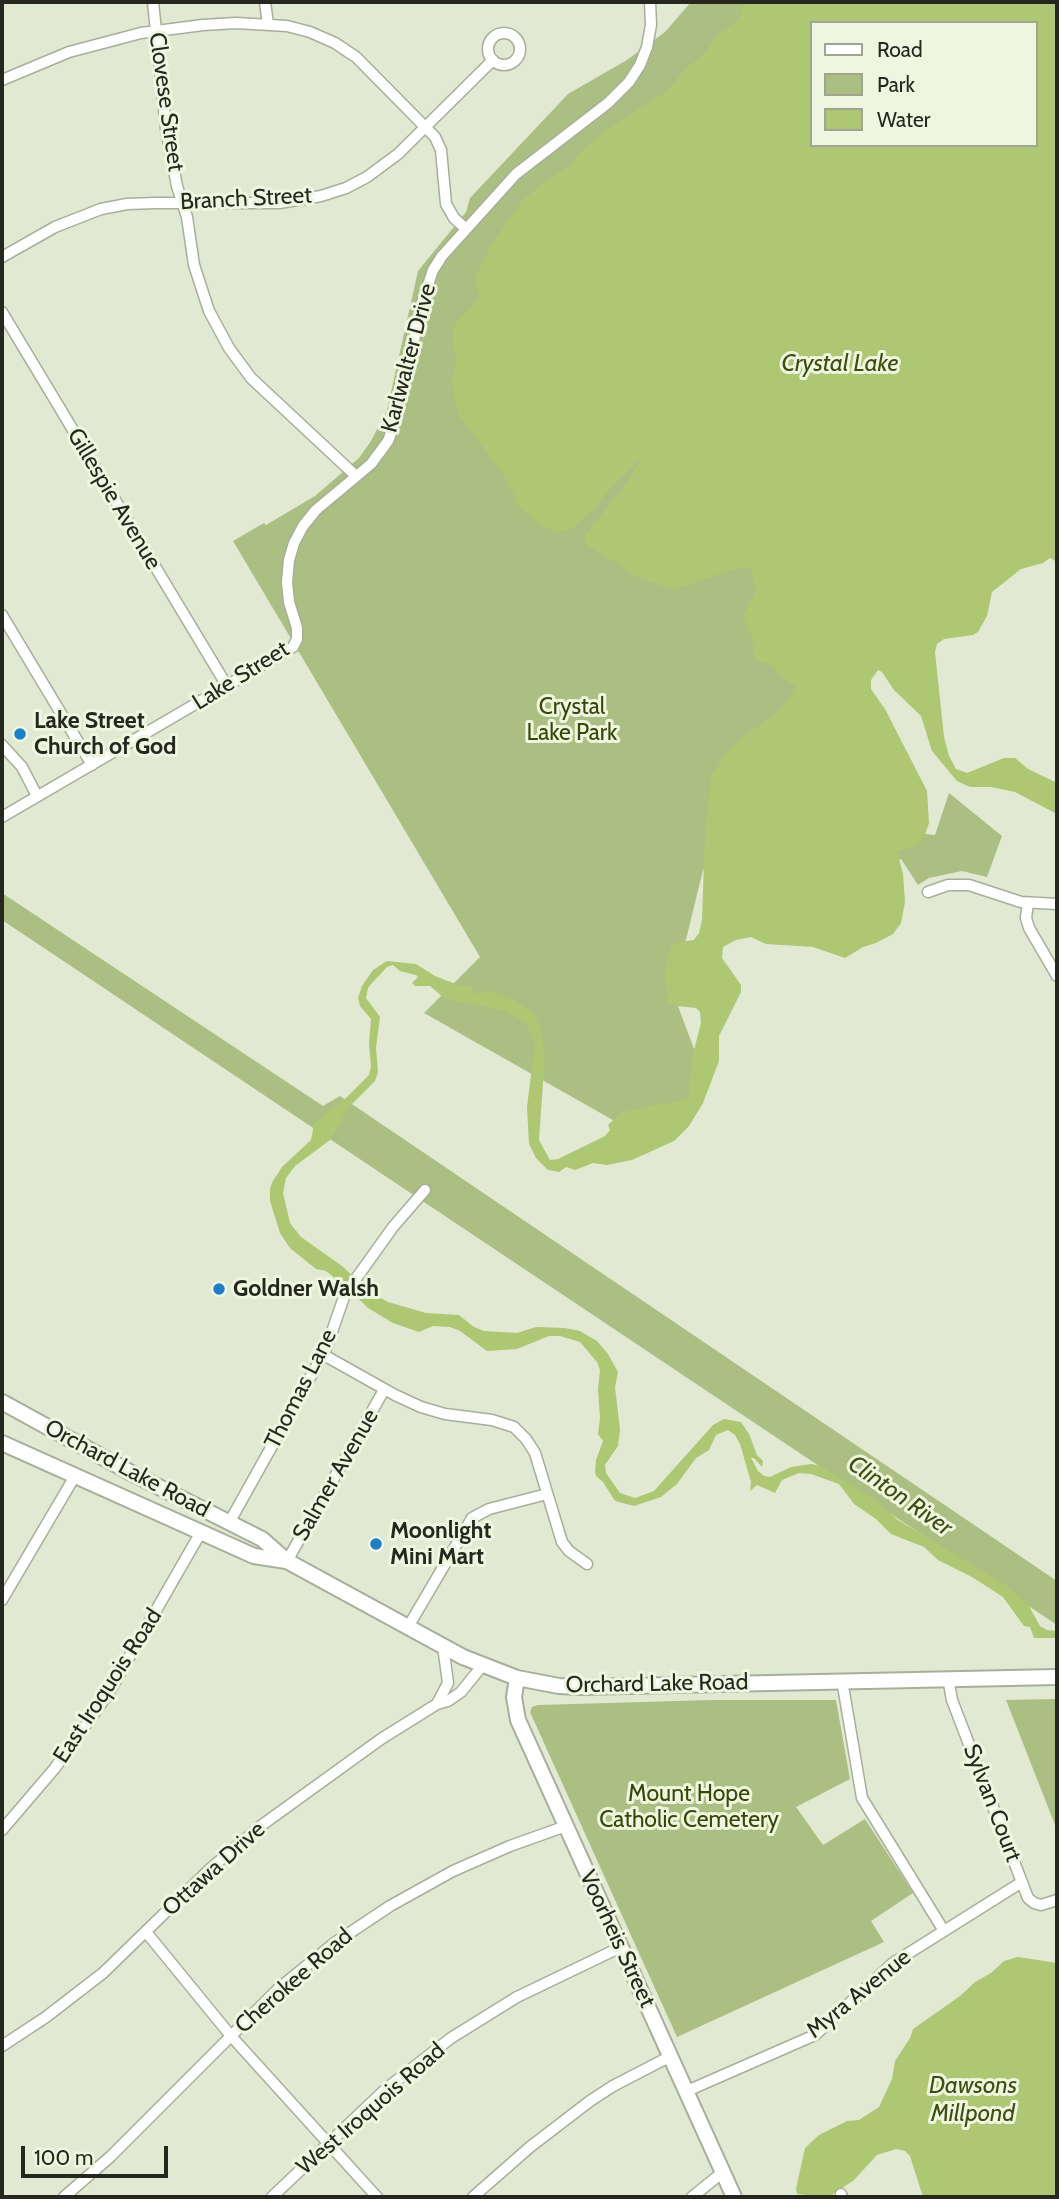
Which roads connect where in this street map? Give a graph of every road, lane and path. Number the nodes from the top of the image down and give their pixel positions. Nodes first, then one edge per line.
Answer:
1 (153, 2) edge
2 (265, 2) edge
3 (650, 2) edge
4 (268, 24) junction
5 (156, 31) junction
6 (493, 60) dead end
7 (2, 80) edge
8 (426, 127) junction
9 (183, 203) junction
10 (466, 229) junction
11 (2, 257) edge
12 (2, 312) edge
13 (356, 476) junction
14 (2, 615) edge
15 (297, 639) joint
16 (227, 687) junction
17 (2, 745) edge
18 (92, 765) junction
19 (37, 796) junction
20 (2, 817) edge
21 (928, 892) dead end
22 (1028, 904) junction
23 (1057, 904) edge
24 (1057, 976) edge
25 (425, 1190) dead end
26 (322, 1354) junction
27 (384, 1390) junction
28 (2, 1402) edge
29 (2, 1443) edge
30 (135, 1475) junction
31 (75, 1476) junction
32 (547, 1494) junction
33 (120, 1497) junction
34 (229, 1523) junction
35 (201, 1532) junction
36 (287, 1561) junction
37 (587, 1564) dead end
38 (2, 1600) edge
39 (408, 1627) junction
40 (443, 1646) junction
41 (482, 1666) junction
42 (1057, 1677) edge
43 (517, 1678) junction
44 (948, 1678) junction
45 (842, 1680) junction
46 (437, 1704) junction
47 (566, 1826) junction
48 (2, 1830) edge
49 (1022, 1882) junction
50 (1057, 1899) edge
51 (944, 1931) junction
52 (146, 1932) junction
53 (621, 1947) junction
54 (231, 2036) junction
55 (2, 2046) edge
56 (671, 2056) junction
57 (687, 2091) junction
58 (328, 2144) junction
59 (723, 2172) junction
60 (64, 2197) edge
61 (272, 2197) edge
62 (377, 2197) edge
63 (473, 2197) edge
64 (692, 2197) edge
65 (734, 2197) edge

1 - 5 street, Clovese Street
2 - 4 street
3 - 10 street, Karlwalter Drive
4 - 5 street
4 - 8 street
5 - 7 street
5 - 9 street, Clovese Street
6 - 8 street, Branch Street
8 - 9 street, Branch Street
8 - 10 street
9 - 11 street, Branch Street
9 - 13 street, Clovese Street
10 - 13 street, Karlwalter Drive
12 - 16 street, Gillespie Avenue
13 - 15 street, Karlwalter Drive
14 - 18 street
15 - 16 street, Lake Street
16 - 18 street, Lake Street
17 - 19 street
18 - 19 street, Lake Street
19 - 20 street, Lake Street
21 - 22 street
22 - 23 street
22 - 24 street
25 - 26 street, Thomas Lane
26 - 27 street
26 - 34 street, Thomas Lane
27 - 32 street
27 - 36 street, Salmer Avenue
28 - 30 main road, Orchard Lake Road
29 - 31 main road, Orchard Lake Road
30 - 33 main road
30 - 34 main road, Orchard Lake Road
31 - 33 main road, Orchard Lake Road
31 - 38 street
32 - 37 street
32 - 39 street
33 - 35 main road, Orchard Lake Road
34 - 36 main road, Orchard Lake Road
35 - 36 main road, Orchard Lake Road
35 - 48 street, East Iroquois Road
36 - 39 main road, Orchard Lake Road
39 - 40 main road, Orchard Lake Road
40 - 41 main road, Orchard Lake Road
40 - 46 street
41 - 43 main road, Orchard Lake Road
41 - 46 street, Ottawa Drive
42 - 44 main road, Orchard Lake Road
43 - 45 main road, Orchard Lake Road
43 - 47 main road, Voorheis Street
44 - 45 main road, Orchard Lake Road
44 - 49 street, Sylvan Court
45 - 51 street
46 - 52 street, Ottawa Drive
47 - 53 main road, Voorheis Street
47 - 54 street, Cherokee Road
49 - 50 street, Sylvan Court
49 - 51 street, Myra Avenue
51 - 57 street, Myra Avenue
52 - 54 street
52 - 55 street, Ottawa Drive
53 - 56 main road, Voorheis Street
53 - 58 street, West Iroquois Road
54 - 58 street
54 - 60 street, Cherokee Road
56 - 57 main road, Voorheis Street
56 - 63 street
57 - 59 main road, Voorheis Street
58 - 61 street, West Iroquois Road
58 - 62 street
59 - 64 street
59 - 65 main road, Voorheis Street

